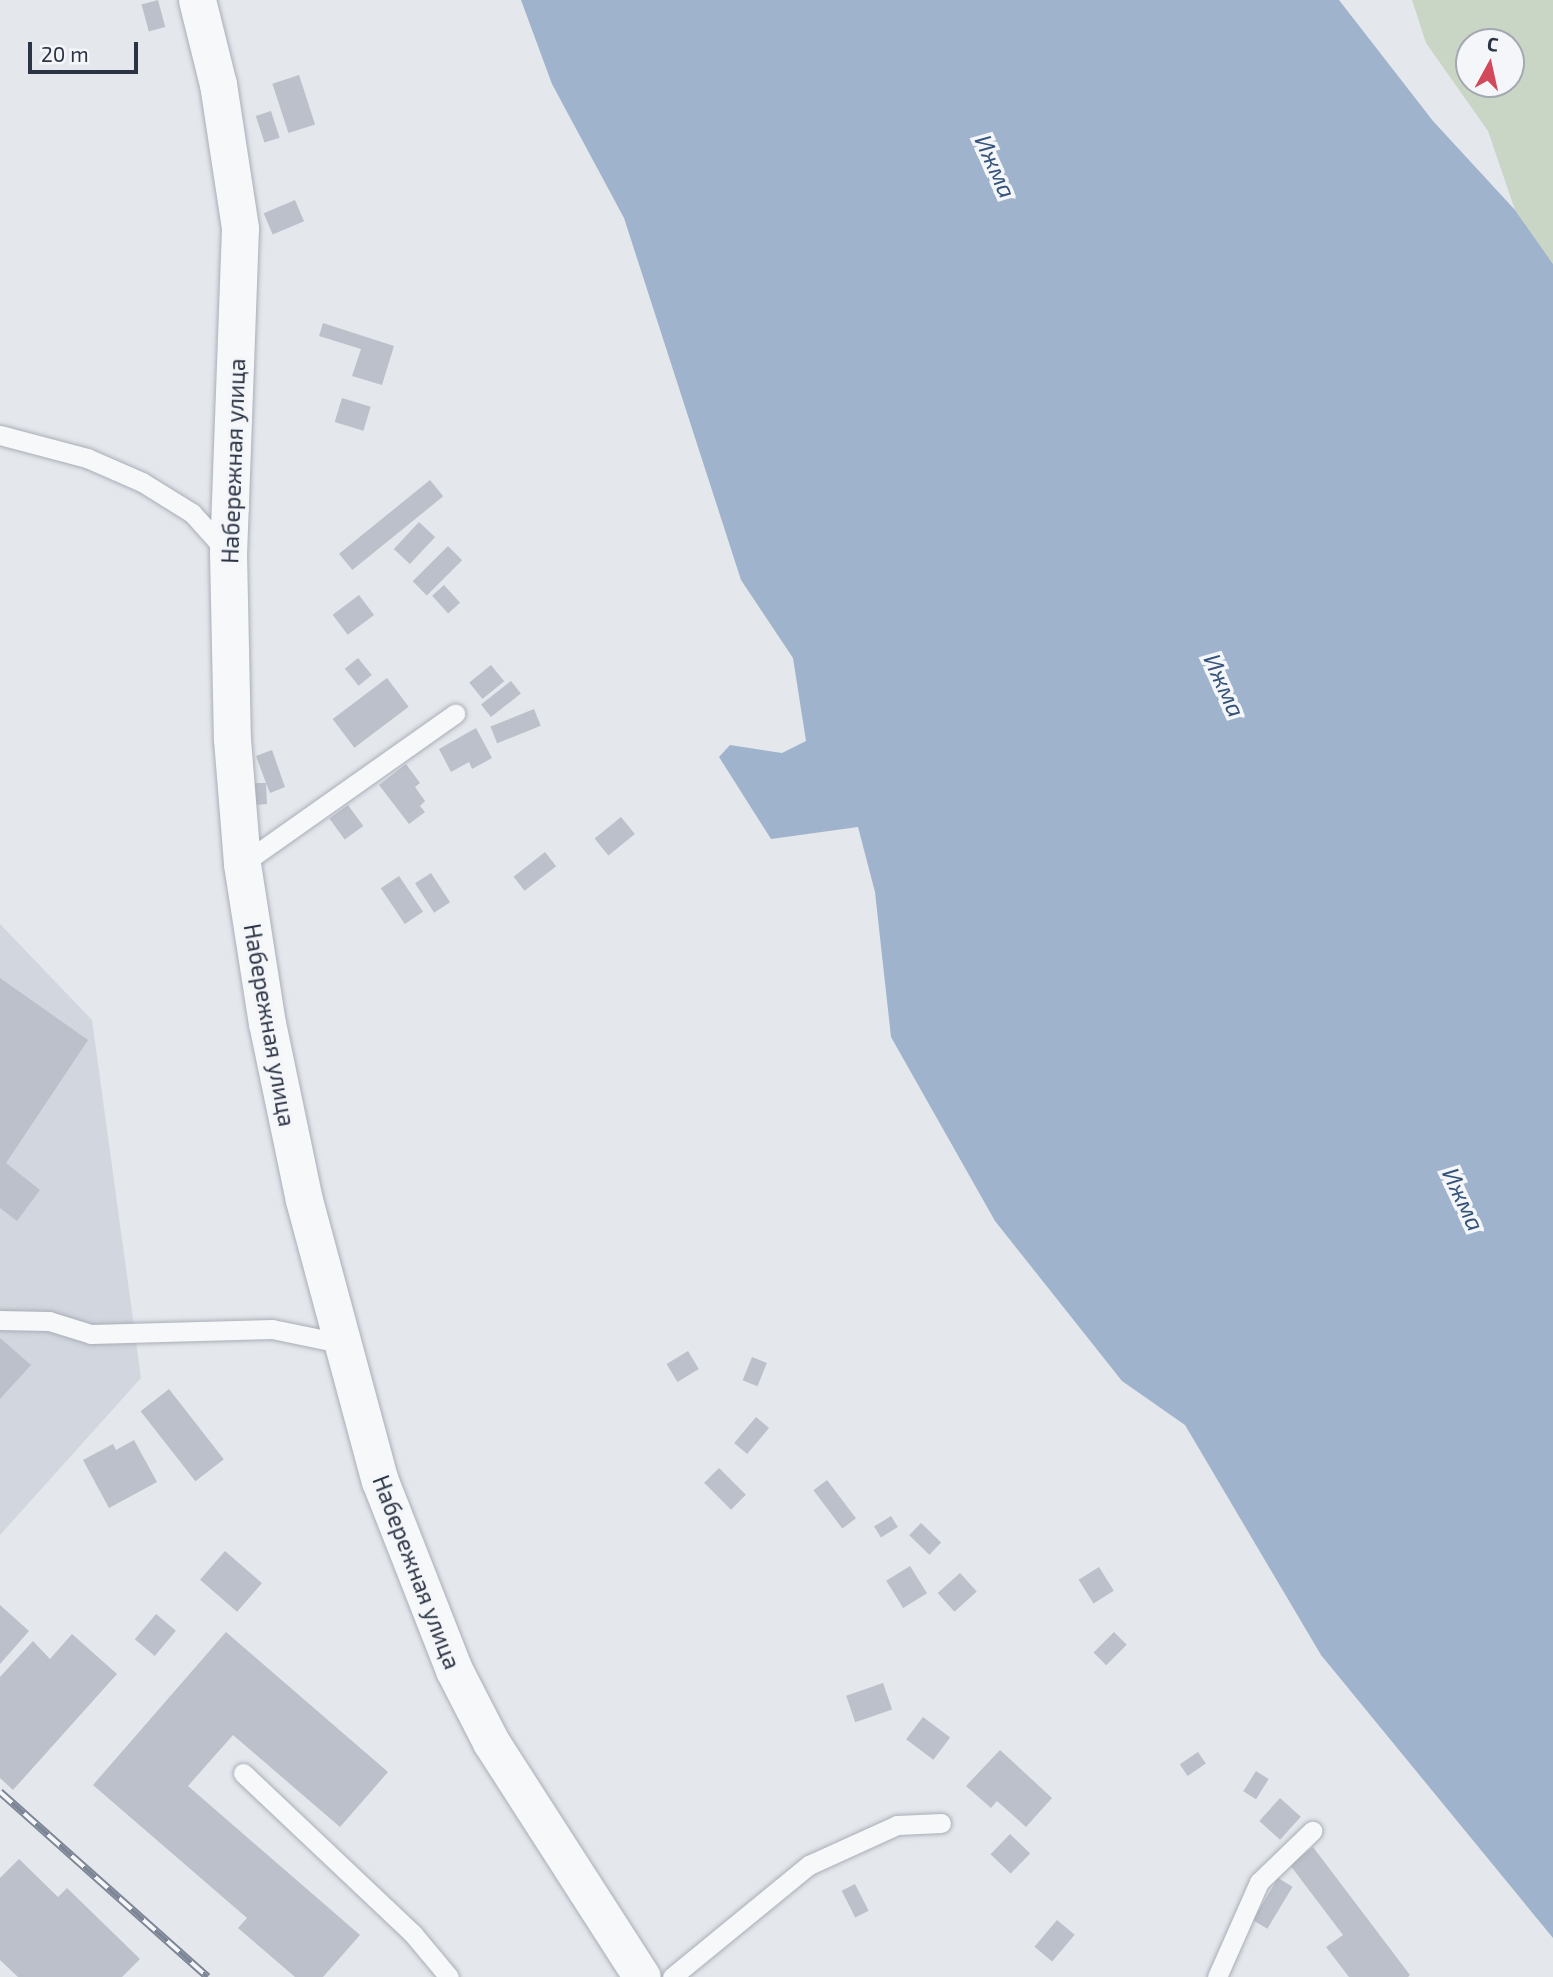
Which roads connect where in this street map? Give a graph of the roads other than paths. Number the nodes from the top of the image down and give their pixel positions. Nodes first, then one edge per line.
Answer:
1 (197, 0) edge
2 (0, 435) edge
3 (228, 552) junction
4 (455, 714) dead end
5 (242, 864) junction
6 (0, 1320) edge
7 (340, 1343) junction
8 (243, 1773) dead end
9 (941, 1823) dead end
10 (1312, 1831) dead end
11 (449, 1977) edge
12 (642, 1977) edge
13 (672, 1977) edge
14 (1217, 1977) edge

1 - 3 street, Набережная улица
2 - 3 lane
3 - 5 street, Набережная улица
4 - 5 lane
5 - 7 street, Набережная улица
6 - 7 lane
7 - 12 street, Набережная улица
8 - 11 lane
9 - 13 lane
10 - 14 lane

